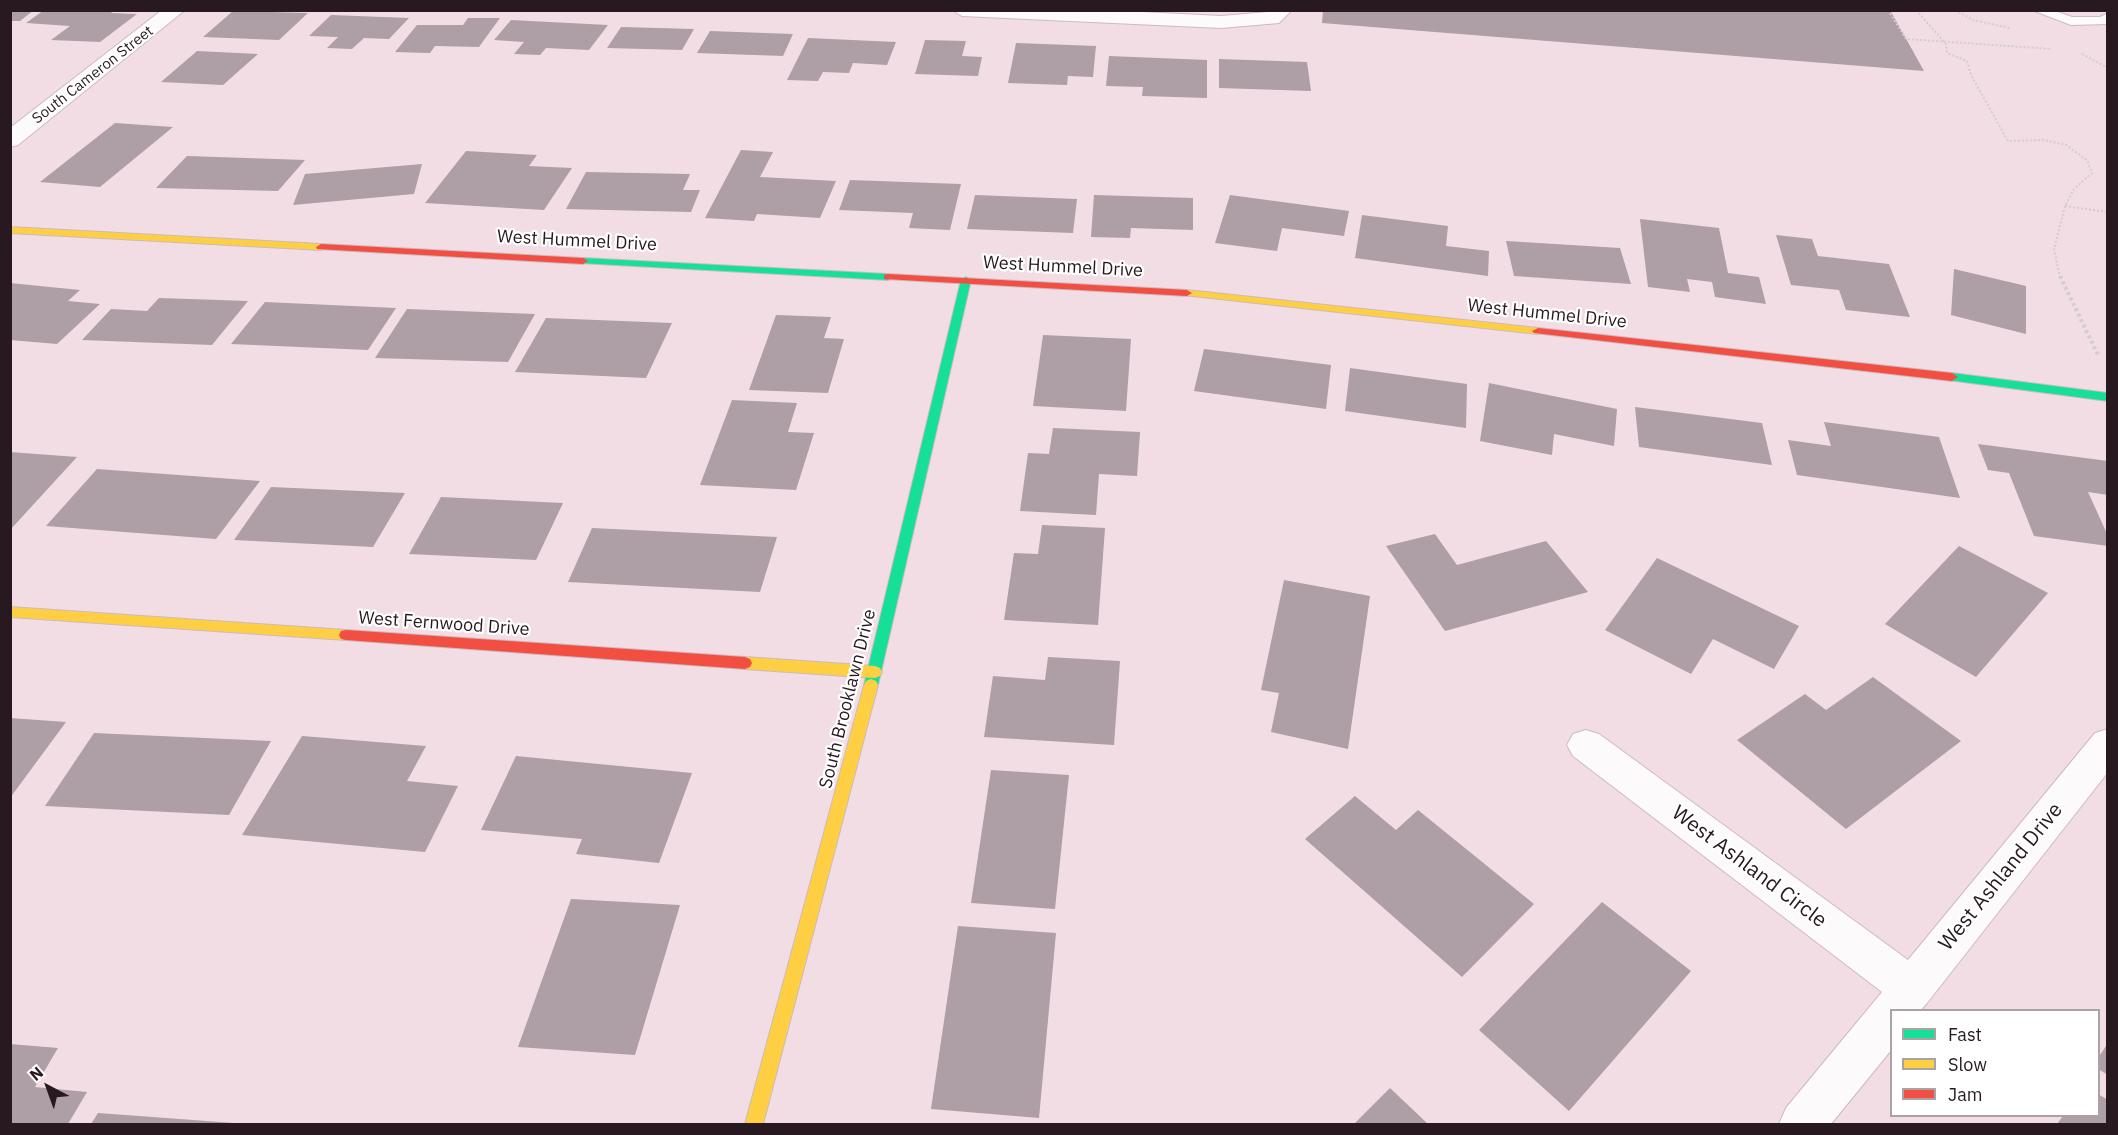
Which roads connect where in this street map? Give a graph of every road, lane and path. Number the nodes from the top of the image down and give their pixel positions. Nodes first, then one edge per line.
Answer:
1 (175, 10) edge
2 (962, 10) edge
3 (1282, 10) edge
4 (1888, 10) edge
5 (1916, 10) edge
6 (2038, 10) edge
7 (2108, 17) edge
8 (1944, 42) junction
9 (2055, 50) dead end
10 (10, 140) edge
11 (2065, 206) junction
12 (2108, 212) edge
13 (10, 230) edge
14 (966, 280) junction
15 (2102, 363) dead end
16 (2108, 397) edge
17 (10, 612) edge
18 (875, 672) junction
19 (2108, 744) edge
20 (1586, 745) dead end
21 (1899, 1004) edge
22 (1890, 1015) edge
23 (754, 1125) edge
24 (1802, 1125) edge

1 - 10 street, South Cameron Street
2 - 3 street
4 - 8 path
5 - 8 path
6 - 7 lane
8 - 9 path
8 - 11 path
11 - 12 path
11 - 15 path
13 - 14 street, West Hummel Drive
14 - 16 street, West Hummel Drive
14 - 18 street, South Brooklawn Drive
17 - 18 street, West Fernwood Drive
18 - 23 street, South Brooklawn Drive
19 - 21 street, West Ashland Drive
20 - 21 street, West Ashland Circle
22 - 24 street, West Ashland Drive

